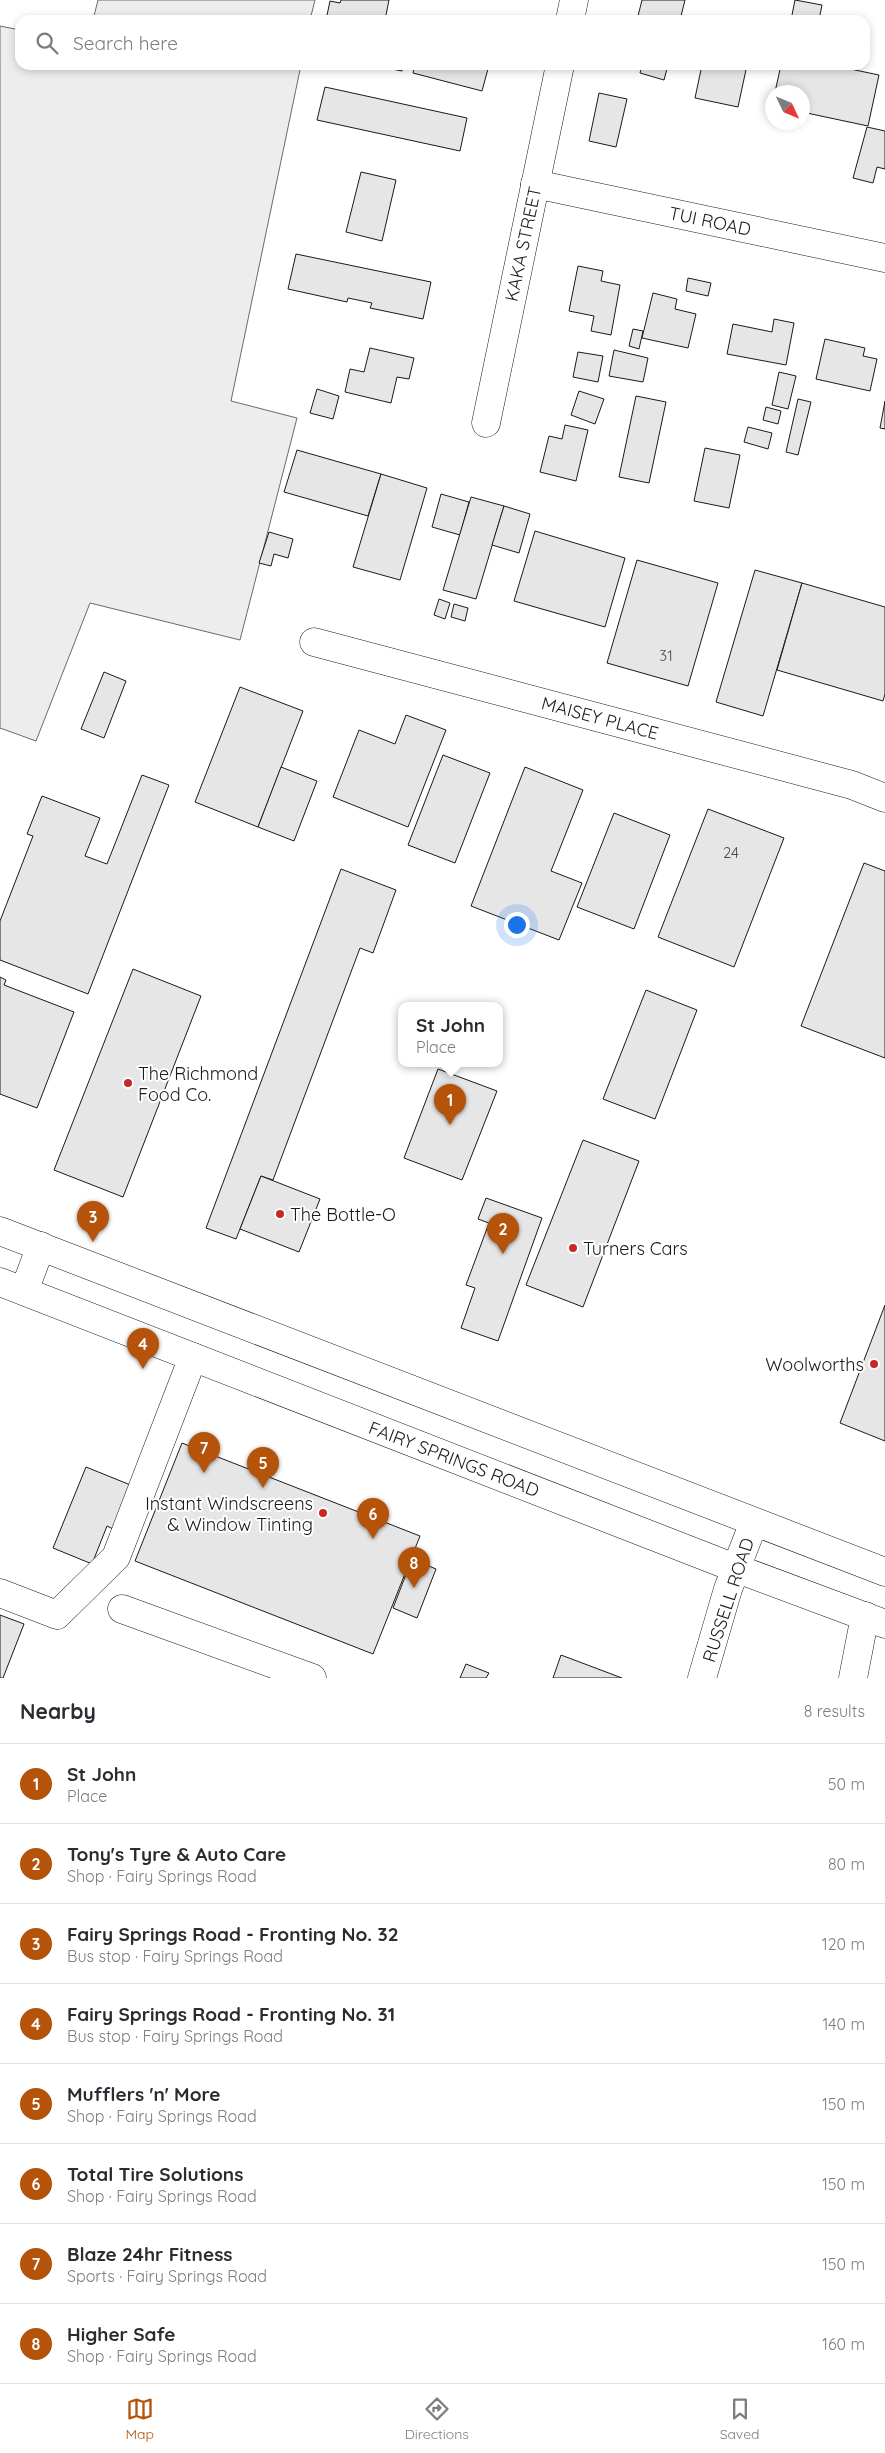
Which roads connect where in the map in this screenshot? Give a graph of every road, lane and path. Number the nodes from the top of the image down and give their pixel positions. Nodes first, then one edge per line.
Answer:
1 (574, 0) edge
2 (571, 15) edge
3 (559, 70) edge
4 (535, 184) junction
5 (885, 258) edge
6 (486, 423) dead end
7 (314, 642) dead end
8 (885, 798) edge
9 (0, 1231) edge
10 (41, 1246) junction
11 (12, 1287) edge
12 (193, 1357) junction
13 (754, 1522) junction
14 (735, 1568) junction
15 (885, 1572) edge
16 (0, 1593) edge
17 (122, 1609) dead end
18 (875, 1620) edge
19 (312, 1678) edge
20 (702, 1678) edge
21 (853, 1678) edge

1 - 2 main road
3 - 4 main road, KAKA STREET
4 - 5 main road, TUI ROAD
4 - 6 main road, KAKA STREET
7 - 8 main road, MAISEY PLACE
9 - 10 main road
10 - 11 main road, FAIRY SPRINGS ROAD
10 - 13 main road
11 - 12 main road, FAIRY SPRINGS ROAD
12 - 14 main road, FAIRY SPRINGS ROAD
12 - 16 main road
13 - 14 main road, RUSSELL ROAD
13 - 15 main road
14 - 18 main road, FAIRY SPRINGS ROAD
14 - 20 main road, RUSSELL ROAD
17 - 19 main road
18 - 21 main road

